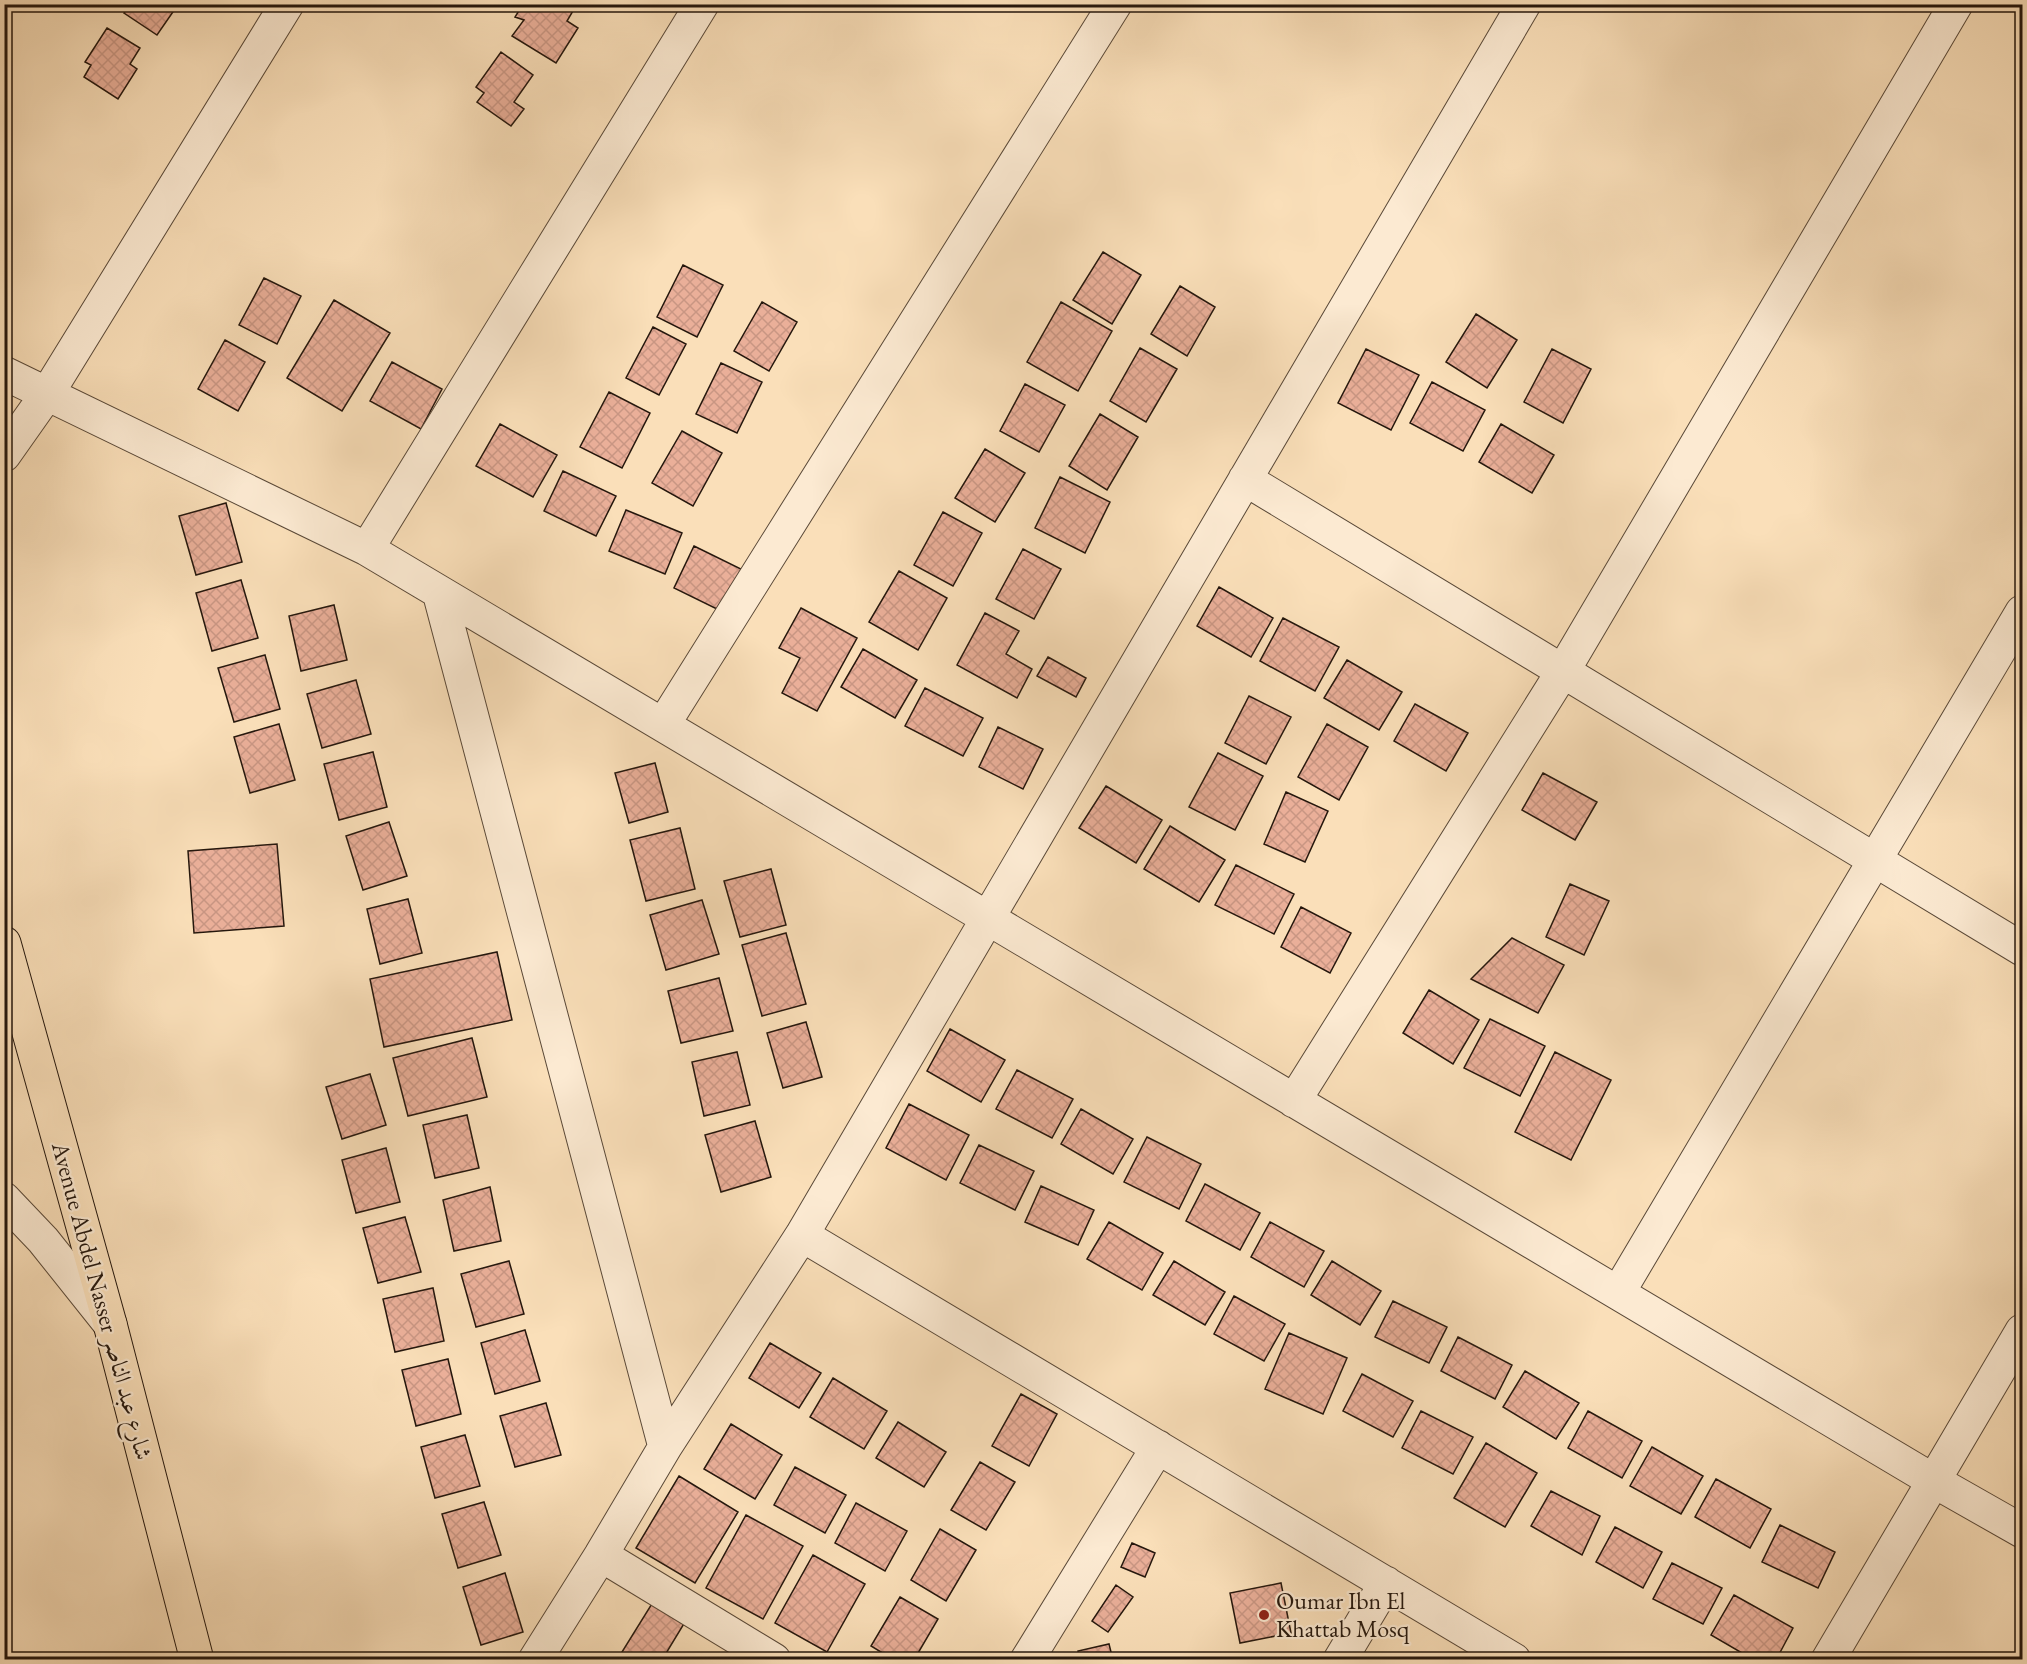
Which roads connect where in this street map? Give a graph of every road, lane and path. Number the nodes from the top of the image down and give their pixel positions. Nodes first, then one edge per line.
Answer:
1 (287, 4) edge
2 (702, 4) edge
3 (1115, 4) edge
4 (1524, 4) edge
5 (1956, 4) edge
6 (4, 373) edge
7 (47, 394) junction
8 (4, 455) edge
9 (1245, 479) junction
10 (367, 549) junction
11 (439, 592) junction
12 (2022, 612) edge
13 (1563, 671) junction
14 (663, 725) junction
15 (1875, 860) junction
16 (987, 918) junction
17 (4, 943) edge
18 (2022, 949) edge
19 (1294, 1101) junction
20 (4, 1199) edge
21 (802, 1235) junction
22 (1618, 1293) junction
23 (110, 1324) junction
24 (2022, 1330) edge
25 (665, 1447) junction
26 (1158, 1447) junction
27 (1934, 1481) junction
28 (2022, 1531) edge
29 (601, 1555) junction
30 (1386, 1583) junction
31 (197, 1659) edge
32 (535, 1659) edge
33 (774, 1659) edge
34 (1027, 1659) edge
35 (1340, 1659) edge
36 (1514, 1659) edge
37 (1828, 1659) edge

1 - 7 street
2 - 10 street
3 - 14 street
4 - 9 street
5 - 13 street
6 - 7 street
7 - 8 street
7 - 10 street
9 - 13 street
9 - 16 street
10 - 11 street
11 - 14 street
11 - 25 street
12 - 15 street
13 - 15 street
13 - 19 street
14 - 16 street
15 - 18 street
15 - 22 street
16 - 19 street
16 - 21 street
17 - 23 main road, Avenue Abdel Nasser شارع عبد الناصر
19 - 22 street
20 - 23 street
21 - 25 street
21 - 26 street
22 - 27 street
23 - 31 main road, Avenue Abdel Nasser شارع عبد الناصر
24 - 27 street
25 - 29 street
26 - 30 street
26 - 34 street
27 - 28 street
27 - 37 street
29 - 32 street
29 - 33 street
30 - 35 street
30 - 36 street

